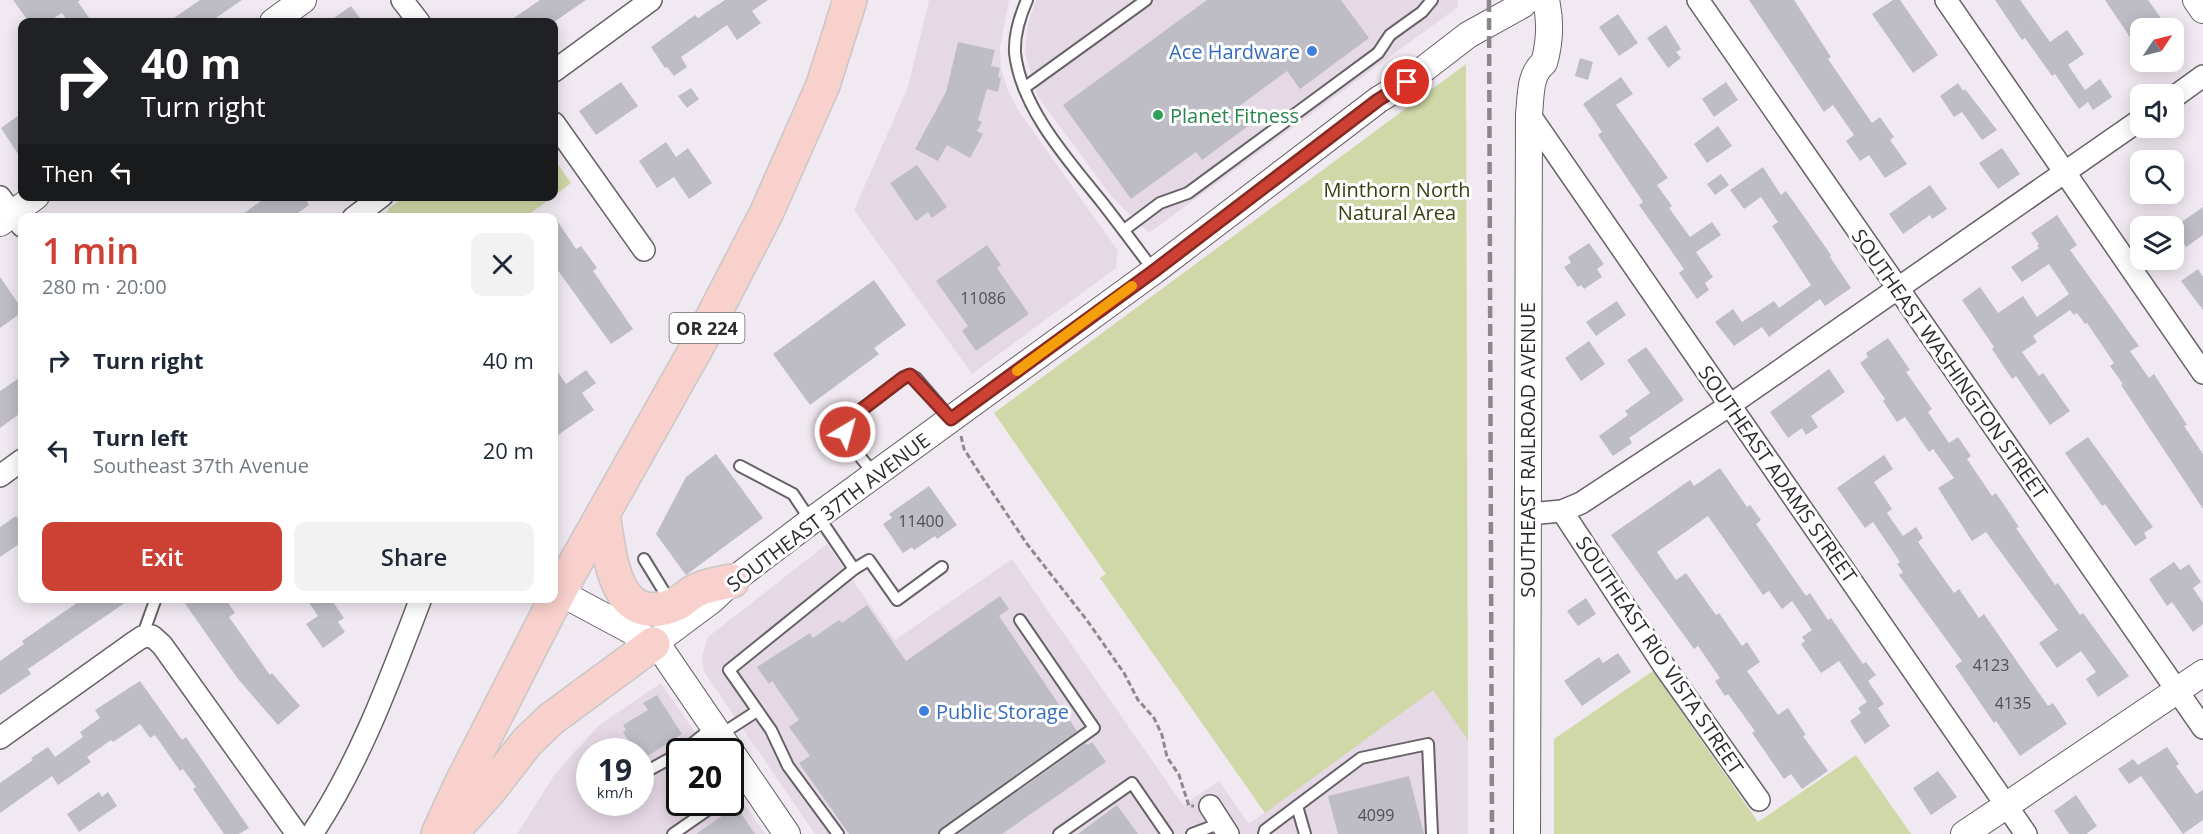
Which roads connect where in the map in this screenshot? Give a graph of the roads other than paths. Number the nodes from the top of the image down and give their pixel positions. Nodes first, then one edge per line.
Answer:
1 (303, 0) edge
2 (402, 0) edge
3 (651, 0) edge
4 (850, 0) edge
5 (1027, 0) edge
6 (1146, 0) edge
7 (1432, 0) edge
8 (1508, 0) edge
9 (1529, 0) edge
10 (1546, 0) edge
11 (1698, 0) edge
12 (1946, 0) edge
13 (2196, 0) edge
14 (2203, 10) edge
15 (278, 18) edge
16 (416, 18) edge
17 (558, 68) edge
18 (1538, 68) junction
19 (2203, 76) edge
20 (1024, 88) junction
21 (2184, 90) edge
22 (1378, 100) junction
23 (1529, 114) junction
24 (2130, 127) edge
25 (558, 129) edge
26 (2065, 173) junction
27 (29, 201) edge
28 (376, 201) edge
29 (362, 213) edge
30 (9, 215) edge
31 (1124, 230) junction
32 (644, 250) dead end
33 (1154, 271) junction
34 (1897, 289) junction
35 (2203, 373) edge
36 (1730, 405) junction
37 (951, 419) junction
38 (18, 463) edge
39 (740, 466) dead end
40 (875, 475) junction
41 (0, 476) edge
42 (1562, 511) junction
43 (603, 514) junction
44 (1528, 514) junction
45 (814, 519) junction
46 (644, 559) dead end
47 (942, 567) dead end
48 (854, 569) junction
49 (732, 581) junction
50 (558, 587) edge
51 (558, 591) edge
52 (155, 603) edge
53 (419, 603) edge
54 (550, 603) edge
55 (673, 606) junction
56 (1020, 620) dead end
57 (147, 637) junction
58 (653, 644) junction
59 (2203, 673) edge
60 (2177, 690) junction
61 (757, 711) junction
62 (2203, 728) edge
63 (717, 731) junction
64 (0, 738) edge
65 (705, 738) edge
66 (720, 738) edge
67 (744, 792) edge
68 (1759, 800) dead end
69 (1297, 806) junction
70 (2006, 806) junction
71 (699, 816) edge
72 (1220, 821) edge
73 (297, 834) edge
74 (312, 834) edge
75 (438, 834) edge
76 (450, 834) edge
77 (673, 834) edge
78 (787, 834) edge
79 (838, 834) edge
80 (945, 834) edge
81 (1059, 834) edge
82 (1167, 834) edge
83 (1192, 834) edge
84 (1264, 834) edge
85 (1305, 834) edge
86 (1432, 834) edge
87 (1527, 834) edge
88 (1964, 834) edge
89 (2026, 834) edge

1 - 15 street
2 - 16 street
3 - 17 street
4 - 43 highway, OR 224
5 - 20 lane
6 - 20 lane
7 - 31 lane
8 - 22 street, SOUTHEAST 37TH AVENUE
9 - 18 street, SOUTHEAST RAILROAD AVENUE
9 - 22 street, SOUTHEAST 37TH AVENUE
10 - 18 street, SOUTHEAST RAILROAD AVENUE
11 - 34 street, SOUTHEAST WASHINGTON STREET
12 - 26 street
13 - 14 street
18 - 23 street, SOUTHEAST RAILROAD AVENUE
19 - 21 street
20 - 31 lane
22 - 33 street, SOUTHEAST 37TH AVENUE
23 - 36 street, SOUTHEAST ADAMS STREET
23 - 44 street, SOUTHEAST RAILROAD AVENUE
24 - 26 street
25 - 32 street
26 - 34 street
26 - 35 street
27 - 30 street
28 - 29 street
31 - 33 lane
33 - 37 street, SOUTHEAST 37TH AVENUE
34 - 36 street
34 - 60 street, SOUTHEAST WASHINGTON STREET
36 - 42 street
36 - 70 street, SOUTHEAST ADAMS STREET
37 - 40 street, SOUTHEAST 37TH AVENUE
37 - 40 lane
38 - 41 street
39 - 45 lane
40 - 45 street, SOUTHEAST 37TH AVENUE
42 - 44 street
42 - 68 street, SOUTHEAST RIO VISTA STREET
43 - 50 highway, OR 224
43 - 55 highway
44 - 87 street, SOUTHEAST RAILROAD AVENUE
45 - 48 lane
45 - 49 street, SOUTHEAST 37TH AVENUE
46 - 55 lane
47 - 48 lane
48 - 61 lane
49 - 55 highway
49 - 58 street, SOUTHEAST 37TH AVENUE
51 - 58 street
52 - 57 lane
53 - 74 street
54 - 75 highway, OR 224
56 - 80 lane
57 - 64 street
57 - 73 street
58 - 63 street
58 - 76 highway
59 - 60 street
60 - 62 street, SOUTHEAST WASHINGTON STREET
60 - 70 street
61 - 63 lane
61 - 79 lane
63 - 65 lane
63 - 66 street
67 - 78 street
69 - 84 lane
69 - 85 lane
69 - 86 lane
70 - 88 street
70 - 89 street, SOUTHEAST ADAMS STREET
71 - 77 lane
72 - 83 lane
81 - 82 lane

